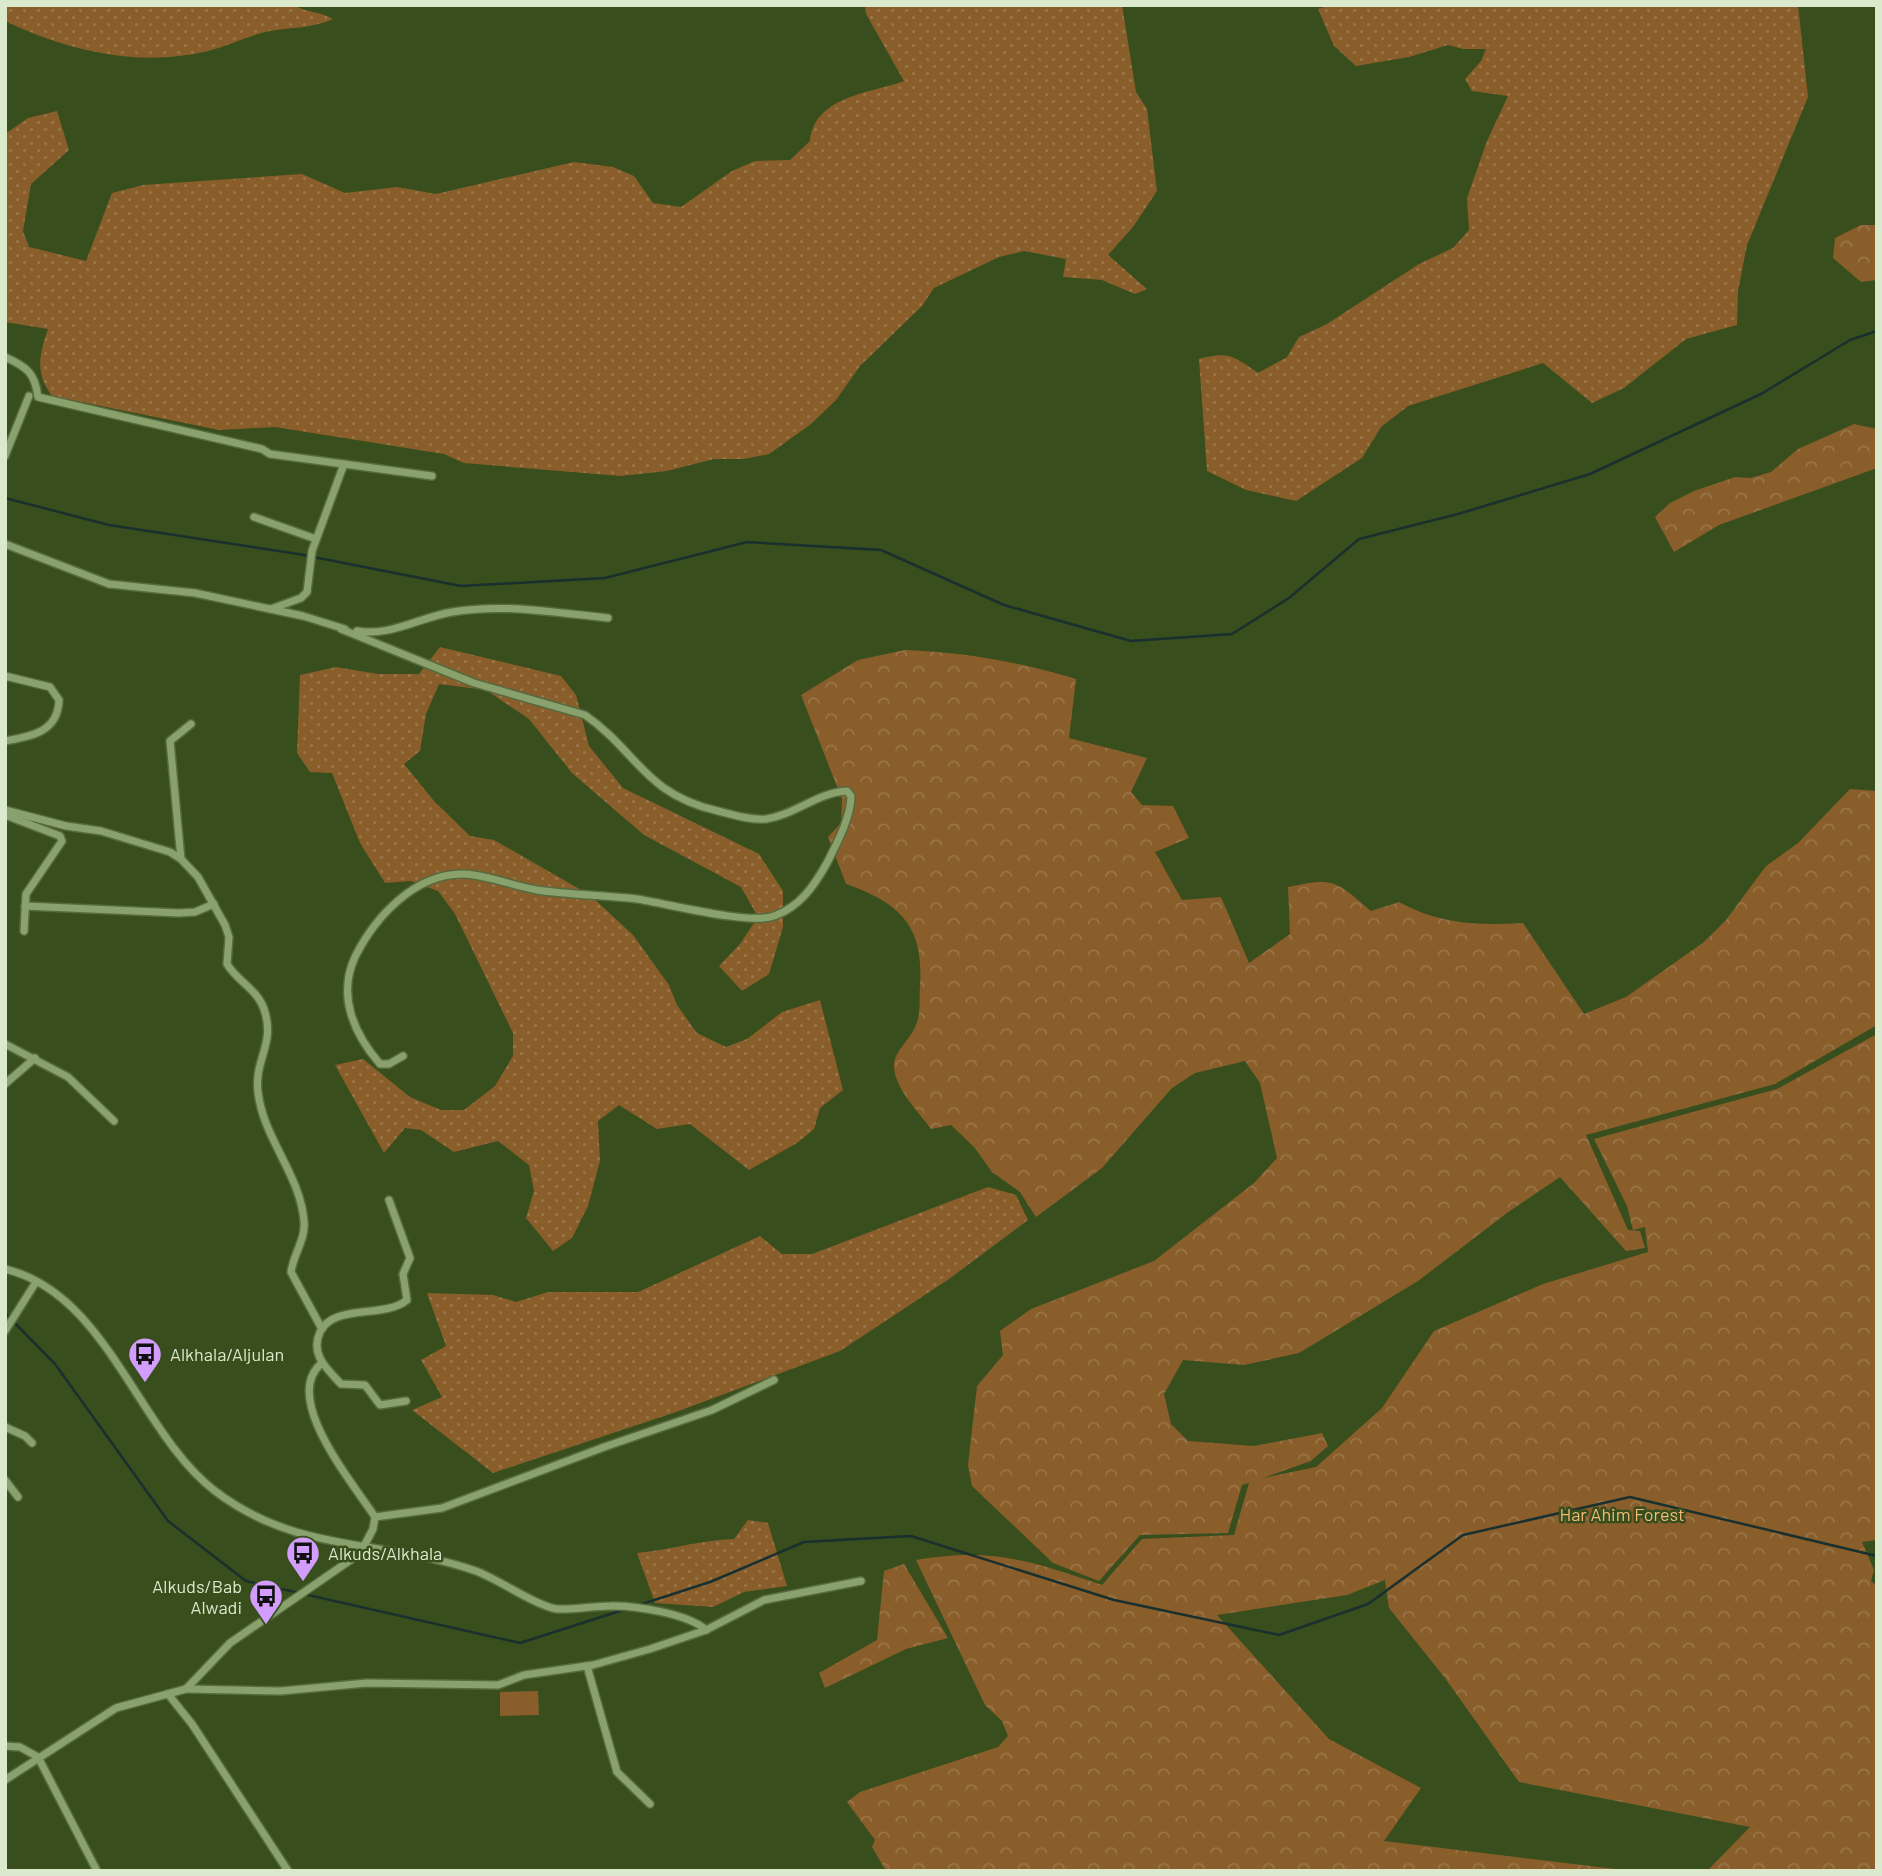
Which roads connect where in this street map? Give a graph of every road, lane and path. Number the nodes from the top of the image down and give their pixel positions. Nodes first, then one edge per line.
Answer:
1 (5, 357) edge
2 (29, 396) dead end
3 (5, 456) edge
4 (344, 464) junction
5 (432, 476) dead end
6 (254, 517) dead end
7 (316, 539) junction
8 (5, 544) edge
9 (270, 609) junction
10 (608, 618) dead end
11 (341, 629) junction
12 (5, 676) edge
13 (191, 724) dead end
14 (5, 741) edge
15 (5, 813) edge
16 (181, 859) junction
17 (214, 904) junction
18 (25, 906) junction
19 (24, 931) dead end
20 (5, 1044) edge
21 (402, 1056) dead end
22 (34, 1058) junction
23 (5, 1084) edge
24 (114, 1121) dead end
25 (388, 1200) dead end
26 (5, 1269) edge
27 (36, 1282) junction
28 (322, 1329) junction
29 (5, 1331) edge
30 (322, 1363) junction
31 (774, 1380) dead end
32 (406, 1401) dead end
33 (5, 1427) edge
34 (32, 1443) dead end
35 (5, 1480) edge
36 (18, 1497) dead end
37 (375, 1517) junction
38 (363, 1548) junction
39 (861, 1581) dead end
40 (705, 1630) junction
41 (587, 1666) junction
42 (186, 1689) junction
43 (168, 1693) junction
44 (5, 1746) edge
45 (38, 1757) junction
46 (5, 1780) edge
47 (650, 1804) dead end
48 (97, 1871) edge
49 (288, 1871) edge

1 - 4 street
2 - 3 street
4 - 5 street
4 - 7 street
6 - 7 street
7 - 9 street
8 - 9 street
9 - 11 street
10 - 11 street
11 - 21 street
12 - 14 street
13 - 16 street
15 - 16 street
15 - 18 street
16 - 17 street
17 - 18 street
17 - 28 street
18 - 19 street
20 - 22 street
22 - 23 street
22 - 24 street
25 - 28 street
26 - 27 street
27 - 29 street
27 - 38 street
28 - 30 street
30 - 32 street
30 - 37 street
31 - 37 street
33 - 34 street
35 - 36 street
37 - 38 street
38 - 40 street
38 - 42 street
39 - 40 street
40 - 41 street
41 - 42 street
41 - 47 street
42 - 43 street
43 - 45 street
43 - 49 street
44 - 45 street
45 - 46 street
45 - 48 street

